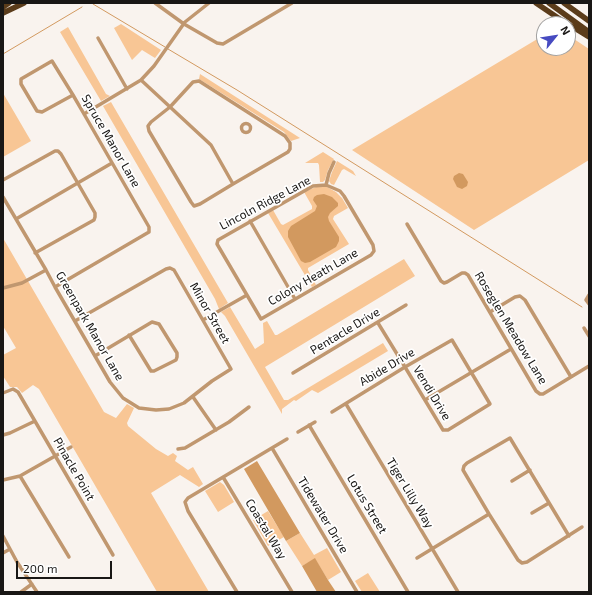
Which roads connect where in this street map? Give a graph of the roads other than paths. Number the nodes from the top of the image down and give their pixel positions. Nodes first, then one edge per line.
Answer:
1 (9, 3) edge
2 (24, 3) edge
3 (155, 3) edge
4 (209, 3) edge
5 (292, 3) edge
6 (536, 3) edge
7 (549, 3) edge
8 (564, 3) edge
9 (3, 7) edge
10 (3, 13) edge
11 (556, 16) edge
12 (589, 21) edge
13 (184, 24) junction
14 (576, 29) edge
15 (589, 32) edge
16 (589, 37) edge
17 (98, 38) dead end
18 (141, 80) junction
19 (127, 88) junction
20 (73, 95) junction
21 (170, 107) junction
22 (84, 114) junction
23 (254, 117) junction
24 (249, 125) dead end
25 (334, 162) dead end
26 (112, 163) junction
27 (3, 180) edge
28 (78, 183) junction
29 (233, 184) junction
30 (326, 185) junction
31 (3, 197) edge
32 (16, 219) junction
33 (250, 222) junction
34 (407, 224) dead end
35 (35, 253) junction
36 (46, 270) junction
37 (55, 287) junction
38 (3, 288) edge
39 (247, 295) junction
40 (589, 295) edge
41 (295, 299) junction
42 (589, 304) edge
43 (406, 305) dead end
44 (490, 312) junction
45 (203, 320) junction
46 (75, 321) junction
47 (378, 323) junction
48 (584, 328) dead end
49 (129, 336) junction
50 (589, 336) edge
51 (511, 349) junction
52 (95, 356) junction
53 (589, 366) edge
54 (405, 367) junction
55 (231, 369) joint
56 (472, 372) junction
57 (293, 373) dead end
58 (572, 377) junction
59 (3, 393) edge
60 (193, 397) junction
61 (425, 400) junction
62 (346, 404) junction
63 (249, 407) dead end
64 (332, 412) dead end
65 (34, 420) junction
66 (315, 422) dead end
67 (309, 425) junction
68 (216, 430) junction
69 (298, 432) dead end
70 (3, 435) edge
71 (287, 439) dead end
72 (71, 447) dead end
73 (272, 448) junction
74 (178, 449) dead end
75 (55, 456) junction
76 (530, 470) junction
77 (20, 476) junction
78 (223, 477) junction
79 (3, 480) edge
80 (512, 480) dead end
81 (549, 503) junction
82 (532, 513) dead end
83 (489, 514) junction
84 (582, 527) dead end
85 (3, 536) edge
86 (569, 536) junction
87 (10, 549) junction
88 (432, 549) junction
89 (3, 553) edge
90 (113, 555) dead end
91 (69, 557) dead end
92 (417, 558) dead end
93 (32, 584) junction
94 (21, 592) edge
95 (37, 592) edge
96 (237, 592) edge
97 (292, 592) edge
98 (358, 592) edge
99 (408, 592) edge
100 (458, 592) edge

1 - 9 highway
2 - 10 highway
3 - 13 street
4 - 13 street
5 - 13 street
6 - 11 highway
7 - 15 highway
8 - 12 highway
13 - 18 street
14 - 16 highway
17 - 19 street
18 - 19 street
18 - 21 street
19 - 22 street
20 - 20 street, Spruce Manor Lane
20 - 22 street, Spruce Manor Lane
21 - 23 street
21 - 29 street
21 - 29 street
22 - 26 street, Spruce Manor Lane
23 - 24 street
23 - 29 street
25 - 30 street
26 - 28 street
26 - 37 street, Spruce Manor Lane
27 - 28 street
28 - 32 street
28 - 35 street
30 - 33 street, Lincoln Ridge Lane
30 - 41 street, Colony Heath Lane
31 - 32 street, Greenpark Manor Lane
32 - 35 street, Greenpark Manor Lane
33 - 39 street, Lincoln Ridge Lane
33 - 41 street
34 - 44 street, Roseglen Meadow Lane
35 - 36 street, Greenpark Manor Lane
36 - 37 street, Greenpark Manor Lane
36 - 38 street
37 - 46 street, Greenpark Manor Lane
39 - 41 street, Colony Heath Lane
39 - 45 street
40 - 42 street
43 - 47 street, Pentacle Drive
44 - 51 street, Roseglen Meadow Lane
44 - 58 street
45 - 46 street, Minor Street
45 - 55 street, Minor Street
46 - 52 street, Greenpark Manor Lane
47 - 54 street, Vendi Drive
47 - 57 street, Pentacle Drive
48 - 50 street
49 - 49 street
49 - 52 street
51 - 56 street
51 - 58 street, Roseglen Meadow Lane
52 - 60 street, Greenpark Manor Lane
53 - 58 street
54 - 56 street, Abide Drive
54 - 61 street, Vendi Drive
54 - 62 street, Abide Drive
55 - 60 street, Greenpark Manor Lane
56 - 61 street
56 - 61 street, Vendi Drive
59 - 65 street, Pinacle Point
60 - 68 street
62 - 64 street, Abide Drive
62 - 88 street, Tiger Lilly Way
63 - 68 street
65 - 70 street
65 - 75 street, Pinacle Point
66 - 67 street
67 - 69 street
67 - 99 street, Lotus Street
68 - 74 street
71 - 73 street
72 - 75 street
73 - 78 street
73 - 98 street, Tidewater Drive
75 - 77 street
75 - 90 street, Pinacle Point
76 - 80 street
76 - 81 street
76 - 83 street
77 - 79 street
77 - 91 street
78 - 96 street
78 - 97 street, Coastal Way
81 - 82 street
81 - 86 street
83 - 86 street
83 - 88 street
84 - 86 street
85 - 87 street
87 - 89 street
87 - 93 street
88 - 92 street
88 - 100 street, Tiger Lilly Way
93 - 94 street
93 - 95 street

